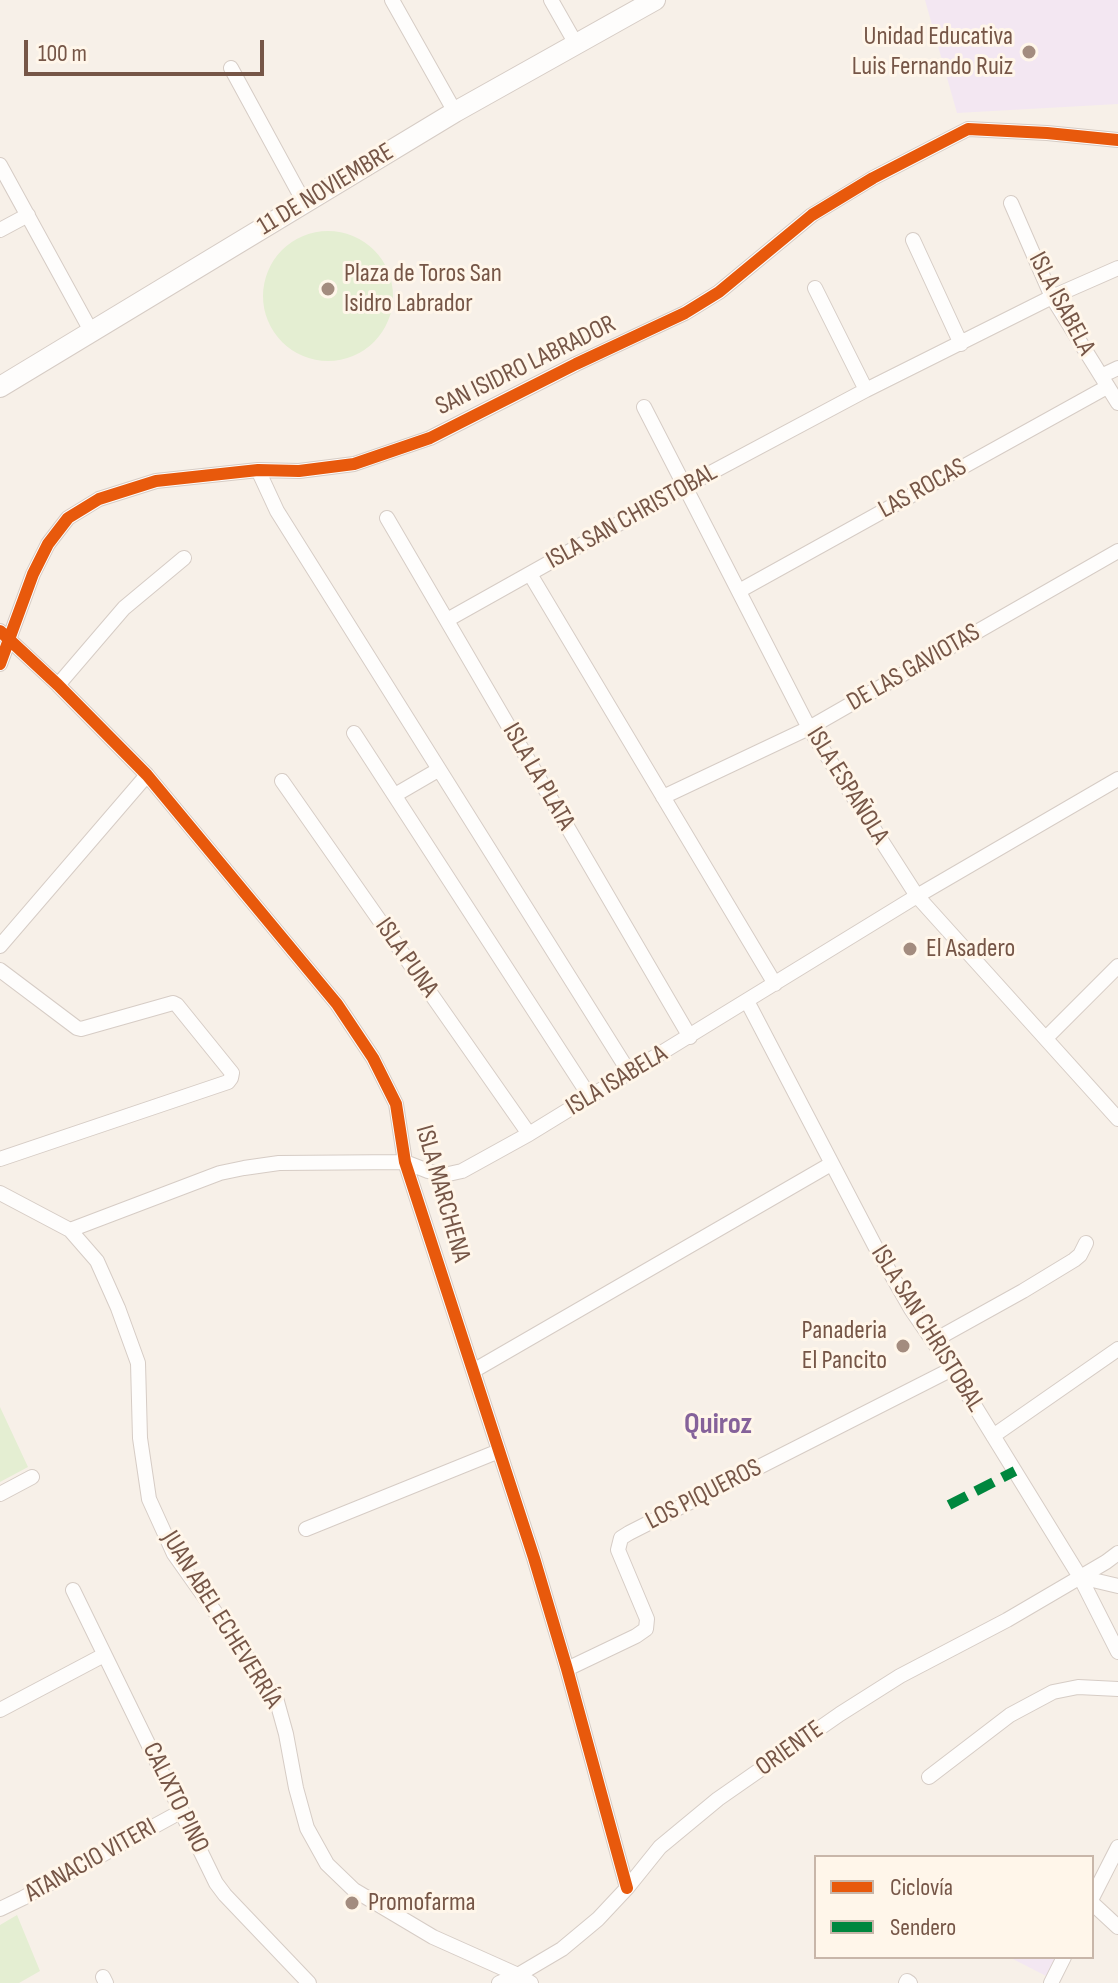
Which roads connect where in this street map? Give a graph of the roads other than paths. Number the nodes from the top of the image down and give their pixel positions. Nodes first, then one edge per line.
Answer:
1 (392, 0) edge
2 (551, 0) edge
3 (655, 0) edge
4 (576, 44) junction
5 (231, 68) dead end
6 (455, 112) junction
7 (1118, 140) edge
8 (0, 165) edge
9 (1011, 203) dead end
10 (305, 204) junction
11 (28, 215) junction
12 (0, 230) edge
13 (913, 240) dead end
14 (1118, 268) edge
15 (815, 288) dead end
16 (1052, 297) junction
17 (91, 331) junction
18 (961, 344) junction
19 (1118, 368) edge
20 (1104, 382) junction
21 (0, 387) edge
22 (866, 390) junction
23 (1118, 403) edge
24 (644, 407) dead end
25 (258, 470) junction
26 (686, 486) junction
27 (387, 518) dead end
28 (1118, 551) edge
29 (184, 558) dead end
30 (530, 574) junction
31 (739, 591) junction
32 (447, 620) junction
33 (4, 634) edge
34 (0, 664) edge
35 (58, 685) junction
36 (809, 728) junction
37 (354, 733) dead end
38 (438, 770) junction
39 (147, 775) junction
40 (1118, 779) edge
41 (282, 781) dead end
42 (395, 795) junction
43 (663, 797) junction
44 (917, 896) junction
45 (0, 946) edge
46 (1118, 966) edge
47 (0, 970) edge
48 (775, 984) junction
49 (747, 1001) junction
50 (690, 1037) junction
51 (1046, 1038) junction
52 (629, 1072) junction
53 (590, 1097) junction
54 (1118, 1119) edge
55 (529, 1134) junction
56 (0, 1159) edge
57 (405, 1162) junction
58 (831, 1164) junction
59 (0, 1193) edge
60 (70, 1230) junction
61 (1086, 1243) dead end
62 (933, 1341) junction
63 (1118, 1349) edge
64 (952, 1369) junction
65 (473, 1371) junction
66 (993, 1436) junction
67 (499, 1451) junction
68 (32, 1477) dead end
69 (0, 1494) edge
70 (306, 1529) dead end
71 (1118, 1553) edge
72 (1080, 1577) junction
73 (1118, 1586) edge
74 (73, 1590) dead end
75 (1118, 1652) edge
76 (104, 1655) junction
77 (567, 1669) junction
78 (1118, 1689) edge
79 (0, 1710) edge
80 (929, 1777) dead end
81 (182, 1811) junction
82 (1118, 1847) edge
83 (627, 1888) junction
84 (1094, 1896) edge
85 (1094, 1902) edge
86 (0, 1909) edge
87 (1118, 1927) edge
88 (1063, 1959) edge
89 (525, 1979) edge
90 (309, 1983) edge
91 (499, 1983) edge
92 (1051, 1983) edge

1 - 6 street
2 - 4 street
3 - 4 street, 11 DE NOVIEMBRE
4 - 6 street, 11 DE NOVIEMBRE
5 - 10 street
6 - 10 street, 11 DE NOVIEMBRE
7 - 25 street, SAN ISIDRO LABRADOR
8 - 11 street
9 - 16 street, ISLA ISABELA
10 - 17 street, 11 DE NOVIEMBRE
11 - 12 street
11 - 17 street
13 - 18 street
14 - 16 street, ISLA SAN CHRISTOBAL
15 - 22 street
16 - 18 street, ISLA SAN CHRISTOBAL
16 - 20 street, ISLA ISABELA
17 - 21 street, 11 DE NOVIEMBRE
18 - 22 street, ISLA SAN CHRISTOBAL
19 - 20 street, LAS ROCAS
20 - 23 street, ISLA ISABELA
20 - 31 street, LAS ROCAS
22 - 26 street, ISLA SAN CHRISTOBAL
24 - 26 street, ISLA ESPAÑOLA
25 - 33 street, SAN ISIDRO LABRADOR
25 - 38 street
26 - 30 street, ISLA SAN CHRISTOBAL
26 - 31 street, ISLA ESPAÑOLA
27 - 32 street, ISLA LA PLATA
28 - 36 street, DE LAS GAVIOTAS
29 - 35 street
30 - 32 street
30 - 43 street, ISLA SAN CHRISTOBAL
31 - 36 street, ISLA ESPAÑOLA
32 - 50 street, ISLA LA PLATA
33 - 34 street, SAN ISIDRO LABRADOR
33 - 35 street, ISLA MARCHENA
35 - 39 street, ISLA MARCHENA
36 - 43 street, DE LAS GAVIOTAS
36 - 44 street, ISLA ESPAÑOLA
37 - 42 street
38 - 42 street
38 - 52 street
39 - 45 street
39 - 57 street, ISLA MARCHENA
40 - 44 street, ISLA ISABELA
41 - 55 street, ISLA PUNA
42 - 53 street
43 - 48 street, ISLA SAN CHRISTOBAL
44 - 48 street, ISLA ISABELA
44 - 51 street, ISLA ESPAÑOLA
46 - 51 street
47 - 56 street
48 - 49 street, ISLA ISABELA
49 - 50 street, ISLA ISABELA
49 - 58 street, ISLA SAN CHRISTOBAL
50 - 52 street, ISLA ISABELA
51 - 54 street, ISLA ESPAÑOLA
52 - 53 street, ISLA ISABELA
53 - 55 street, ISLA ISABELA
55 - 57 street, ISLA ISABELA
57 - 60 street, ISLA ISABELA
57 - 65 street, ISLA MARCHENA
58 - 62 street, ISLA SAN CHRISTOBAL
58 - 65 street
59 - 60 street, JUAN ABEL ECHEVERRÍA
60 - 89 street, JUAN ABEL ECHEVERRÍA
61 - 62 street
62 - 64 street, ISLA SAN CHRISTOBAL
63 - 66 street
64 - 66 street, ISLA SAN CHRISTOBAL
64 - 77 street, LOS PIQUEROS
65 - 67 street, ISLA MARCHENA
66 - 72 street, ISLA SAN CHRISTOBAL
67 - 70 street
67 - 77 street, ISLA MARCHENA
68 - 69 street
71 - 72 street, ORIENTE
72 - 73 street
72 - 75 street, ISLA SAN CHRISTOBAL
72 - 83 street, ORIENTE
74 - 76 street, CALIXTO PINO
76 - 79 street
76 - 81 street, CALIXTO PINO
77 - 83 street, ISLA MARCHENA
78 - 80 street
81 - 86 street, ATANACIO VITERI
81 - 90 street, CALIXTO PINO
82 - 84 street
83 - 89 street, ORIENTE
85 - 87 street
88 - 92 street
89 - 91 street, ORIENTE

